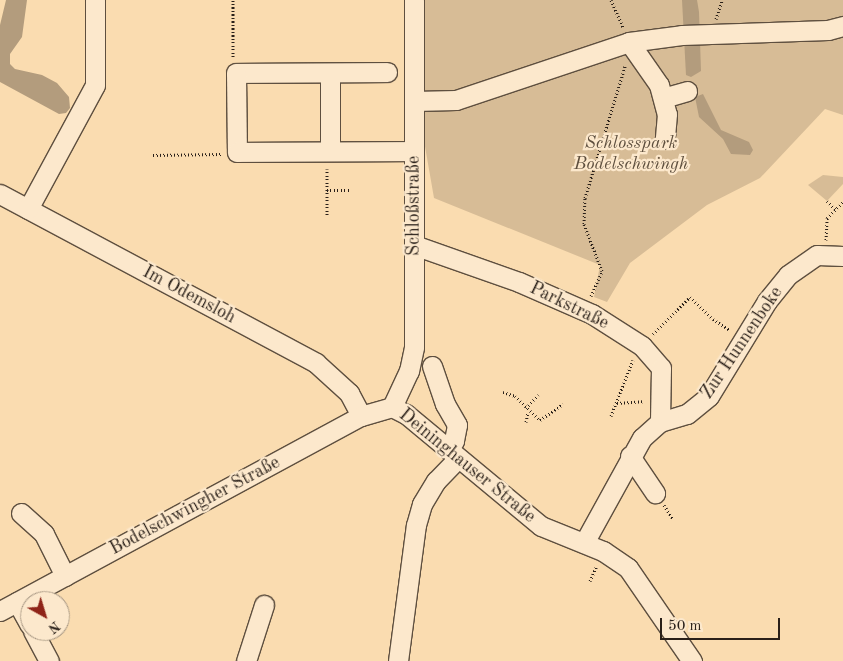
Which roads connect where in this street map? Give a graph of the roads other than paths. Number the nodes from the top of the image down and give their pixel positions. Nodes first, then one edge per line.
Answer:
1 (94, 0) edge
2 (414, 0) edge
3 (843, 26) edge
4 (629, 42) junction
5 (330, 72) junction
6 (387, 72) dead end
7 (687, 91) dead end
8 (663, 98) junction
9 (414, 101) junction
10 (665, 140) dead end
11 (414, 151) junction
12 (328, 152) junction
13 (0, 194) edge
14 (28, 209) junction
15 (414, 244) junction
16 (834, 255) edge
17 (411, 363) junction
18 (392, 407) junction
19 (361, 416) junction
20 (660, 422) junction
21 (453, 453) junction
22 (630, 456) junction
23 (655, 492) dead end
24 (21, 513) dead end
25 (584, 543) junction
26 (65, 576) junction
27 (17, 602) junction
28 (264, 604) dead end
29 (20, 607) edge
30 (0, 612) edge
31 (38, 641) edge
32 (49, 661) edge
33 (246, 661) edge
34 (398, 661) edge
35 (692, 661) edge

1 - 14 street
2 - 9 street, Schloßstraße
3 - 4 street
4 - 8 street
4 - 9 street
5 - 6 street
5 - 12 street
5 - 12 street
7 - 8 street
8 - 10 street
9 - 11 street, Schloßstraße
11 - 12 street
11 - 15 street, Schloßstraße
13 - 14 street, Im Odemsloh
14 - 19 street, Im Odemsloh
15 - 17 street, Schloßstraße
15 - 20 street, Parkstraße
16 - 20 street, Zur Hunnenboke
17 - 18 street, Schloßstraße
17 - 21 street
18 - 19 street, Bodelschwingher Straße
18 - 21 street, Deininghauser Straße
19 - 26 street, Bodelschwingher Straße
20 - 22 street, Zur Hunnenboke
21 - 25 street, Deininghauser Straße
21 - 34 street
22 - 23 street
22 - 25 street, Zur Hunnenboke
24 - 26 street
25 - 35 street, Deininghauser Straße
26 - 27 street, Bodelschwingher Straße
27 - 29 street
27 - 30 street, Bodelschwingher Straße
28 - 33 street
31 - 32 street

